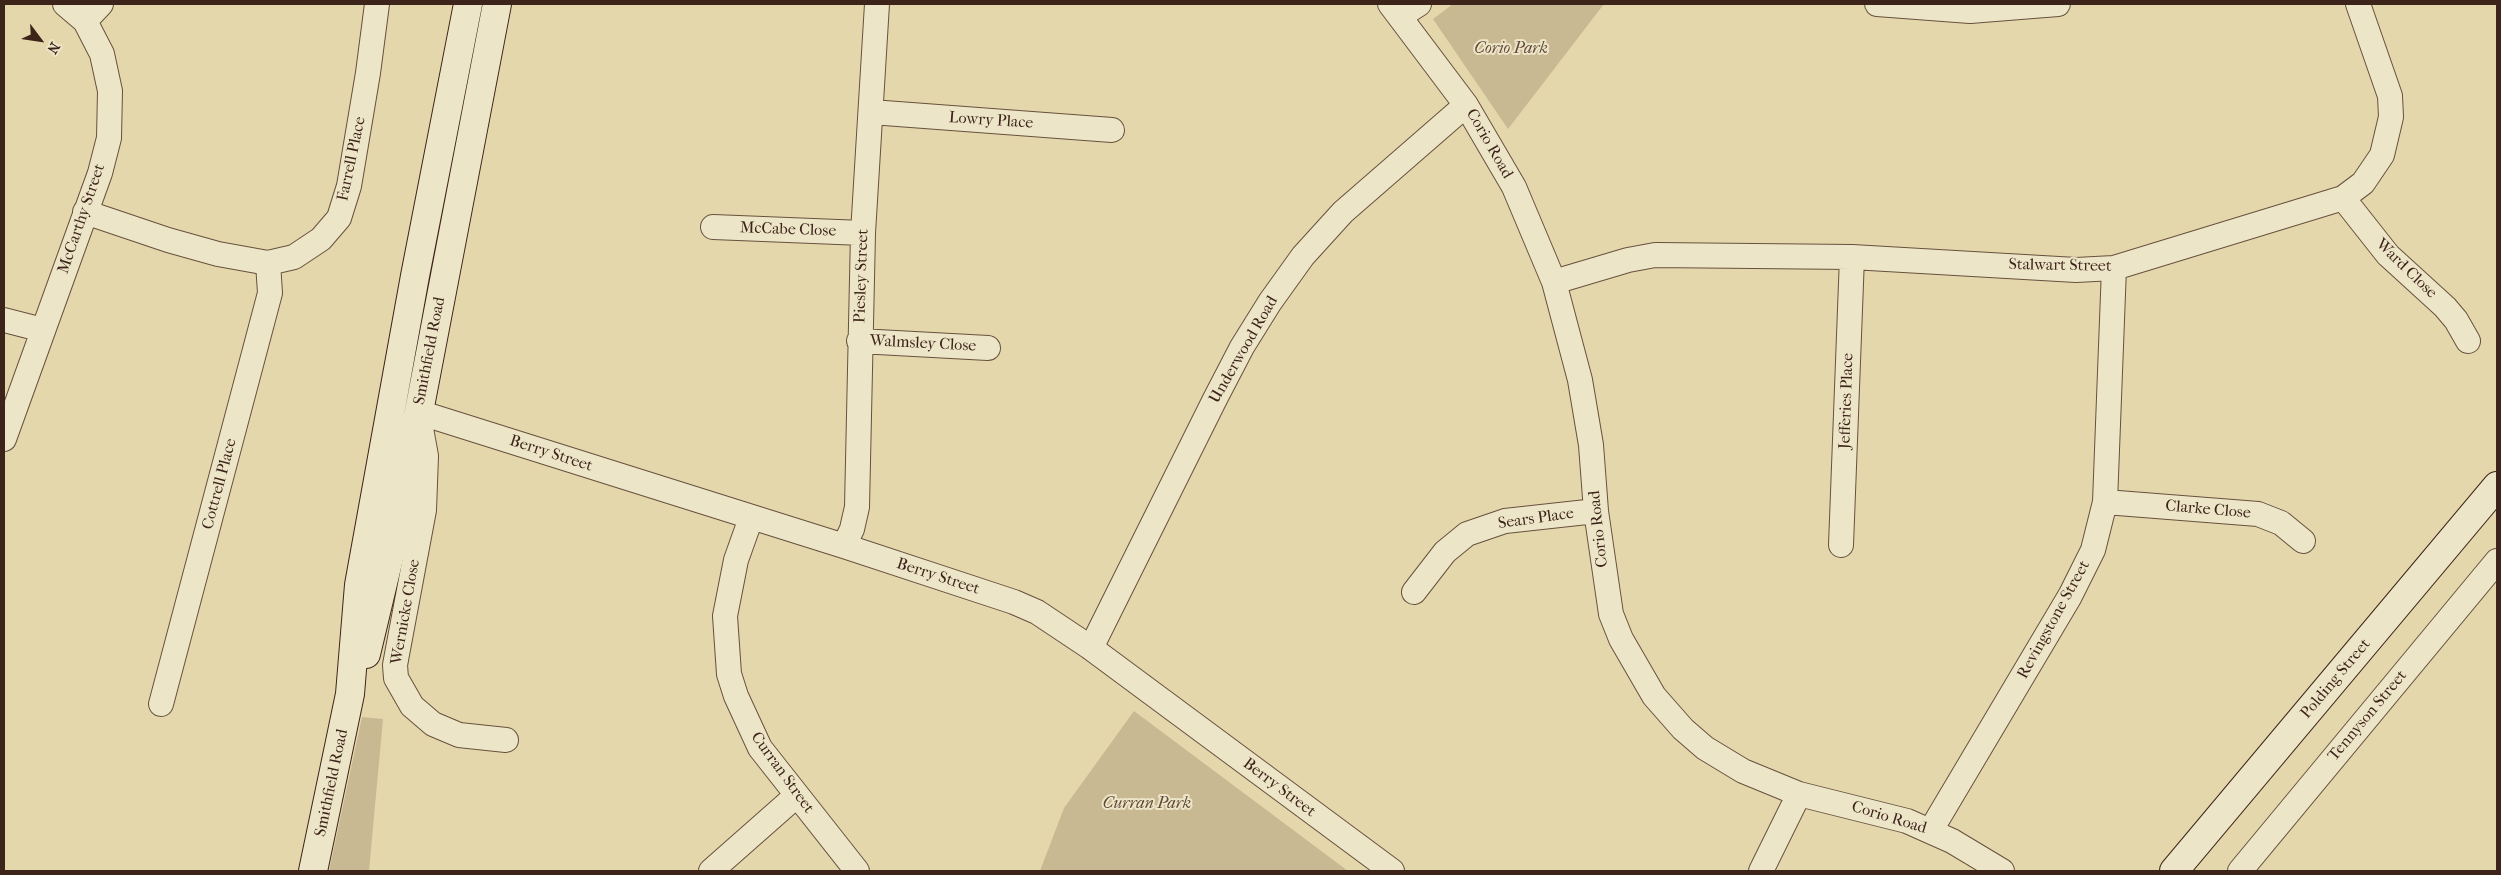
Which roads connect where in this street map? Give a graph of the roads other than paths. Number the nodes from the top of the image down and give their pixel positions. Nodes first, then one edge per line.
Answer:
1 (65, 4) edge
2 (101, 4) edge
3 (377, 4) edge
4 (497, 4) edge
5 (876, 4) edge
6 (1877, 4) edge
7 (2058, 4) edge
8 (2358, 4) edge
9 (469, 8) edge
10 (1403, 8) edge
11 (85, 21) junction
12 (1466, 105) junction
13 (871, 112) junction
14 (1112, 130) dead end
15 (2343, 198) junction
16 (85, 212) junction
17 (425, 222) junction
18 (713, 227) dead end
19 (863, 233) junction
20 (1852, 257) junction
21 (268, 263) junction
22 (2114, 268) junction
23 (1554, 282) junction
24 (4, 320) edge
25 (43, 330) junction
26 (859, 341) junction
27 (2468, 341) dead end
28 (988, 348) dead end
29 (418, 412) junction
30 (4, 440) edge
31 (2497, 486) edge
32 (2105, 502) junction
33 (1596, 511) junction
34 (751, 518) junction
35 (2303, 541) dead end
36 (1841, 545) dead end
37 (844, 546) junction
38 (2497, 561) edge
39 (1414, 592) dead end
40 (356, 602) junction
41 (1091, 648) junction
42 (364, 662) junction
43 (396, 665) junction
44 (350, 694) junction
45 (161, 704) dead end
46 (506, 740) dead end
47 (1799, 794) junction
48 (796, 796) junction
49 (1931, 830) junction
50 (313, 871) edge
51 (711, 871) edge
52 (857, 871) edge
53 (1392, 871) edge
54 (1761, 871) edge
55 (2002, 871) edge
56 (2174, 871) edge
57 (2240, 871) edge

1 - 11 street, McCarthy Street
2 - 11 street
3 - 21 street, Farrell Place
4 - 29 main road, Smithfield Road
5 - 13 street, Piesley Street
6 - 7 street
8 - 15 street, Stalwart Street
9 - 17 main road, Smithfield Road
10 - 12 street, Corio Road
11 - 16 street, McCarthy Street
12 - 23 street, Corio Road
12 - 41 street, Underwood Road
13 - 14 street, Lowry Place
13 - 19 street, Piesley Street
15 - 22 street, Stalwart Street
15 - 27 street, Ward Close
16 - 21 street, Farrell Place
16 - 25 street, McCarthy Street
17 - 29 main road
17 - 40 main road, Smithfield Road
18 - 19 street, McCabe Close
19 - 26 street, Piesley Street
20 - 22 street, Stalwart Street
20 - 23 street, Stalwart Street
20 - 36 street, Jefferies Place
21 - 45 street, Cottrell Place
22 - 32 street, Revingstone Street
23 - 33 street, Corio Road
24 - 25 street
25 - 30 street, McCarthy Street
26 - 28 street, Walmsley Close
26 - 37 street, Piesley Street
29 - 34 street, Berry Street
29 - 40 main road
29 - 42 main road, Smithfield Road
29 - 43 street, Wernicke Close
31 - 56 main road, Polding Street
32 - 35 street, Clarke Close
32 - 49 street, Revingstone Street
33 - 39 street, Sears Place
33 - 47 street, Corio Road
34 - 37 street, Berry Street
34 - 48 street, Curran Street
37 - 41 street, Berry Street
38 - 57 street, Tennyson Street
40 - 44 main road, Smithfield Road
41 - 53 street, Berry Street
42 - 43 street
42 - 44 main road, Smithfield Road
43 - 46 street, Wernicke Close
44 - 50 main road, Smithfield Road
47 - 49 street, Corio Road
47 - 54 street
48 - 51 street
48 - 52 street, Curran Street
49 - 55 street, Corio Road

